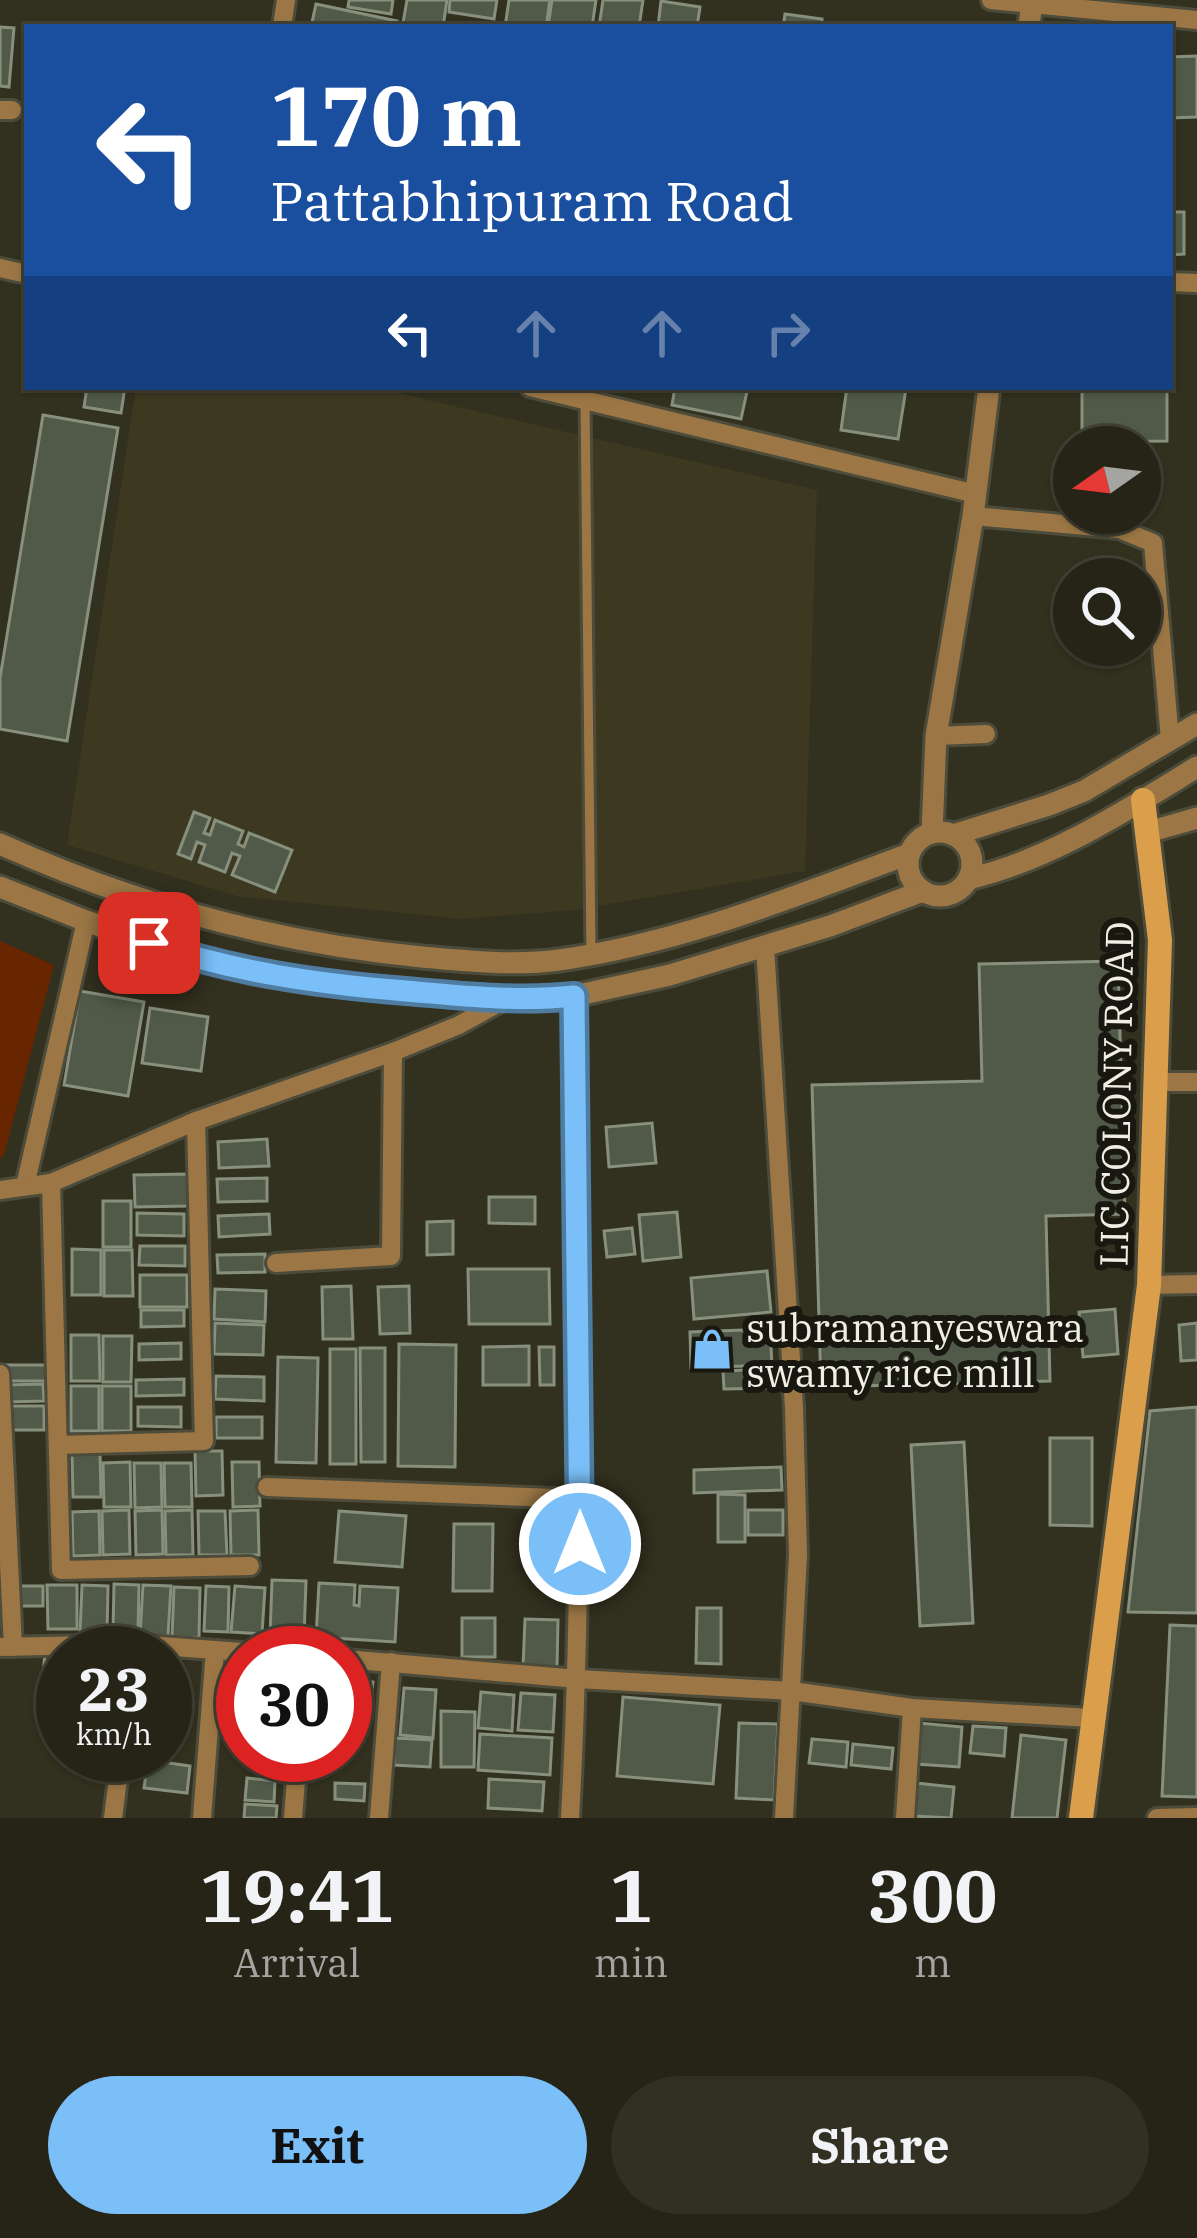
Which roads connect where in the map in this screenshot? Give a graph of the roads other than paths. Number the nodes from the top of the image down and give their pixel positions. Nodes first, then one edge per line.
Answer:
1 (991, 0) edge
2 (1031, 11) edge
3 (1197, 20) edge
4 (543, 390) edge
5 (988, 390) edge
6 (585, 400) junction
7 (974, 505) junction
8 (1197, 724) edge
9 (986, 734) dead end
10 (937, 736) junction
11 (1170, 740) junction
12 (1197, 767) edge
13 (1144, 800) junction
14 (1197, 818) edge
15 (1148, 832) junction
16 (942, 834) junction
17 (0, 844) edge
18 (909, 854) junction
19 (968, 879) junction
20 (0, 887) edge
21 (923, 892) junction
22 (86, 922) junction
23 (765, 946) junction
24 (591, 955) junction
25 (574, 996) junction
26 (504, 1000) junction
27 (393, 1052) junction
28 (1156, 1082) junction
29 (1197, 1082) edge
30 (196, 1121) junction
31 (51, 1183) junction
32 (25, 1186) junction
33 (0, 1190) edge
34 (276, 1263) dead end
35 (1197, 1284) edge
36 (1149, 1285) junction
37 (0, 1375) edge
38 (58, 1445) junction
39 (268, 1487) dead end
40 (580, 1499) junction
41 (250, 1566) dead end
42 (6, 1647) edge
43 (36, 1647) edge
44 (192, 1649) edge
45 (214, 1650) joint
46 (372, 1661) edge
47 (391, 1662) junction
48 (578, 1679) junction
49 (792, 1691) junction
50 (912, 1708) junction
51 (1091, 1718) junction
52 (118, 1782) edge
53 (296, 1782) edge
54 (1197, 1817) edge
55 (113, 1818) edge
56 (202, 1818) edge
57 (293, 1818) edge
58 (380, 1818) edge
59 (570, 1818) edge
60 (784, 1818) edge
61 (904, 1818) edge
62 (1081, 1818) edge
63 (1157, 1818) edge

1 - 2 street
2 - 3 street
4 - 6 street
5 - 7 street
6 - 7 street
6 - 24 lane
7 - 10 street
7 - 11 street
8 - 11 street
9 - 10 street
10 - 16 street
11 - 16 street
12 - 13 street
13 - 15 main road, LIC COLONY ROAD
13 - 19 street
14 - 15 street
15 - 28 main road, LIC COLONY ROAD
16 - 18 street
16 - 19 street
17 - 24 street
18 - 21 street
18 - 24 street
19 - 21 street
20 - 22 street
21 - 23 street
22 - 26 street
22 - 32 street
23 - 25 street
23 - 49 street
25 - 26 street
25 - 40 street
26 - 27 street
27 - 30 street
27 - 34 street
28 - 29 street
28 - 36 main road, LIC COLONY ROAD
30 - 31 street
30 - 38 street
31 - 32 street
31 - 38 street
32 - 33 street
35 - 36 street
36 - 51 main road, LIC COLONY ROAD
37 - 42 street
38 - 41 street
39 - 40 street
40 - 48 street
42 - 43 street
44 - 45 street
45 - 56 street
46 - 47 street
47 - 48 street
47 - 58 street
48 - 49 street
48 - 59 street
49 - 50 street
49 - 60 street
50 - 51 street
50 - 61 street
51 - 62 main road, LIC COLONY ROAD
52 - 55 street
53 - 57 street
54 - 63 street

